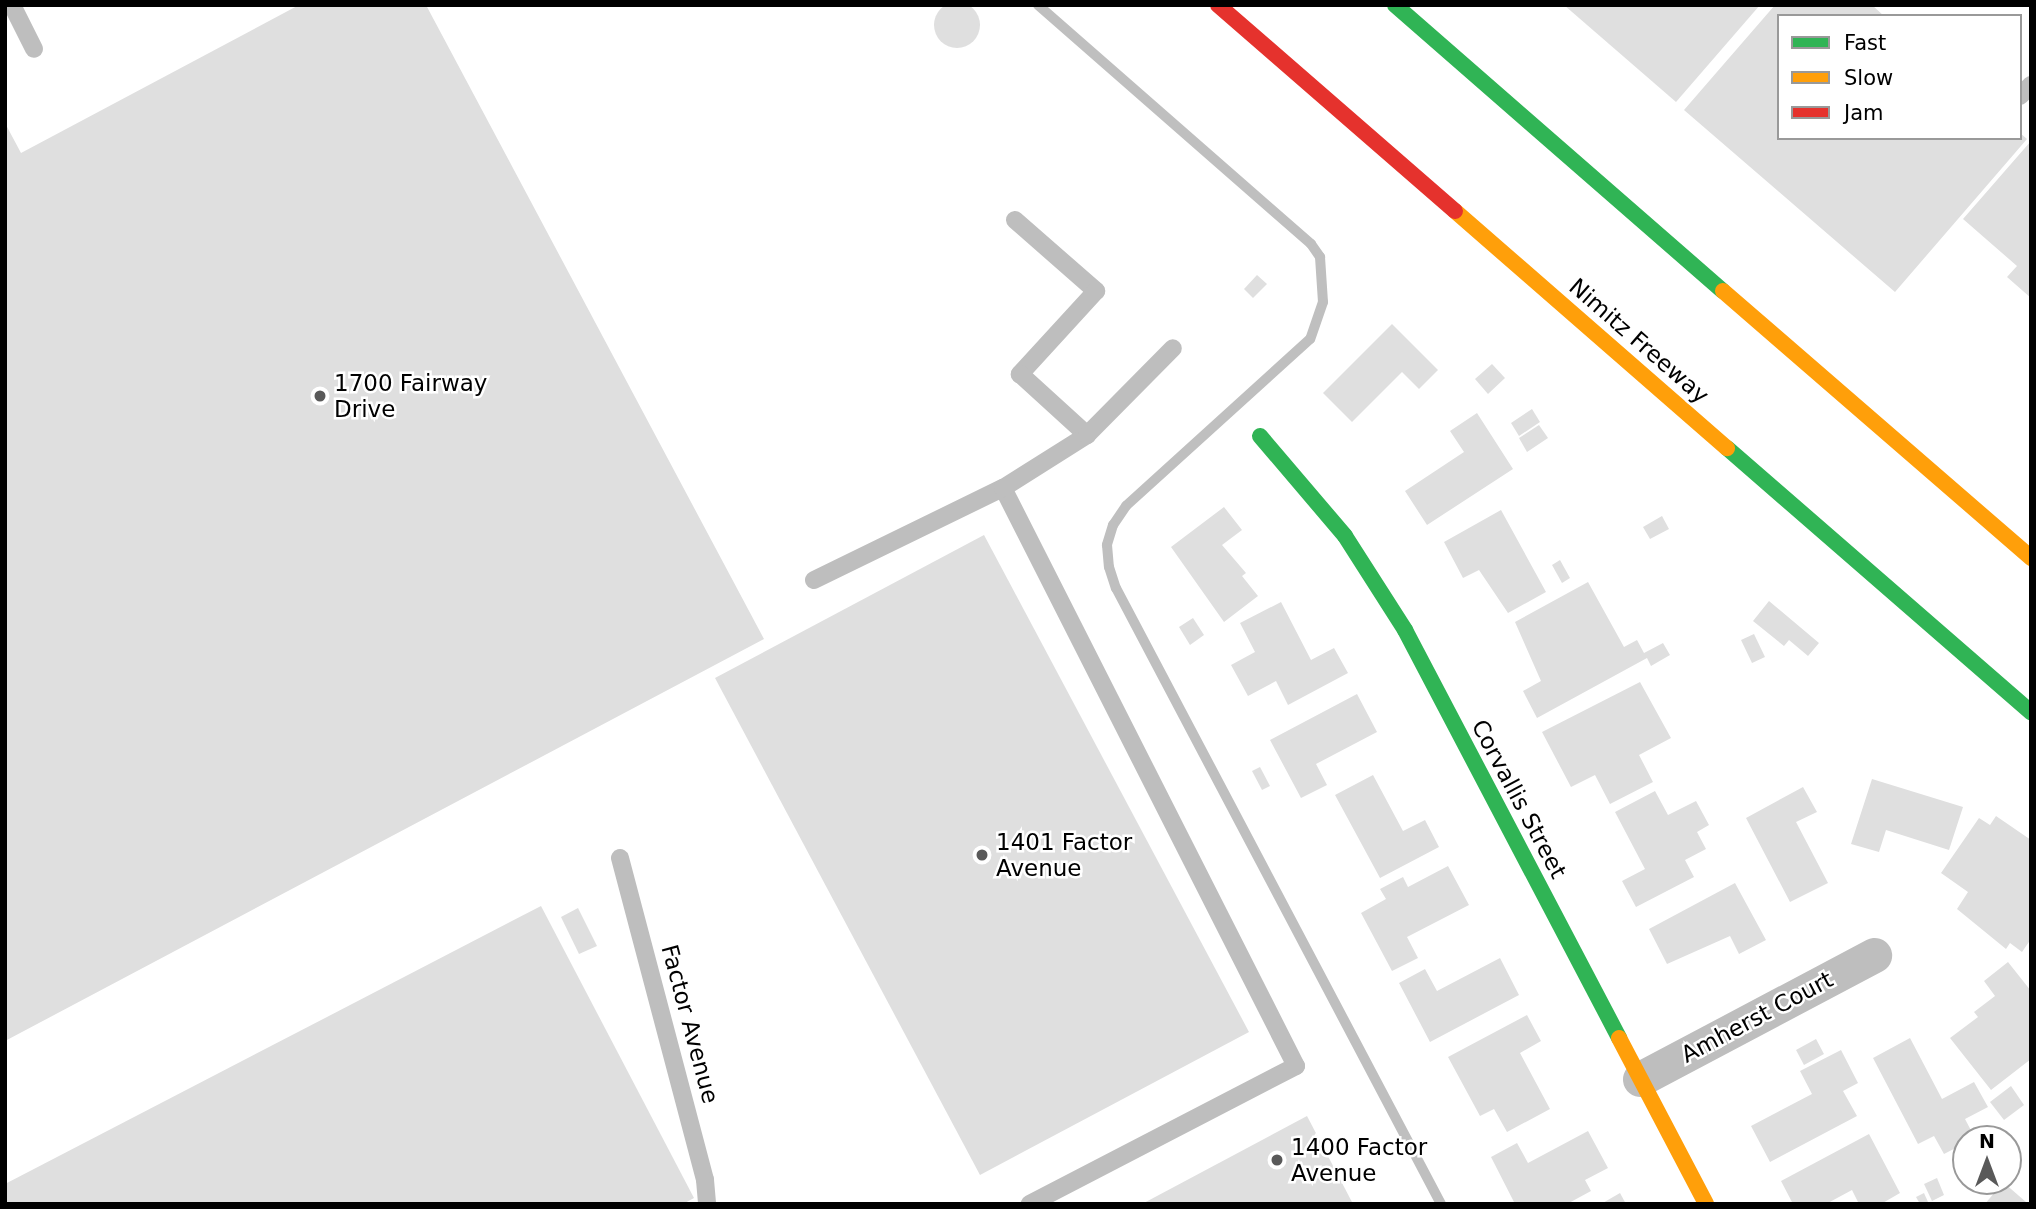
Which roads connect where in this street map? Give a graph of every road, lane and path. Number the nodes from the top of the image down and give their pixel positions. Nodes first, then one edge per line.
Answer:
1 (12, 5) edge
2 (1218, 5) edge
3 (1395, 5) edge
4 (34, 49) dead end
5 (1015, 220) dead end
6 (1173, 348) dead end
7 (1087, 435) junction
8 (1260, 436) dead end
9 (1003, 488) junction
10 (2031, 558) edge
11 (814, 580) dead end
12 (2031, 712) edge
13 (620, 858) dead end
14 (1874, 955) dead end
15 (1640, 1079) junction
16 (708, 1204) edge
17 (1030, 1204) edge
18 (1706, 1204) edge

1 - 4 lane
2 - 12 main road, Nimitz Freeway
3 - 10 main road
5 - 7 lane
6 - 7 lane
7 - 9 lane
8 - 15 main road, Corvallis Street
9 - 11 lane
9 - 17 lane
13 - 16 lane, Factor Avenue
14 - 15 street, Amherst Court
15 - 18 main road, Corvallis Street

